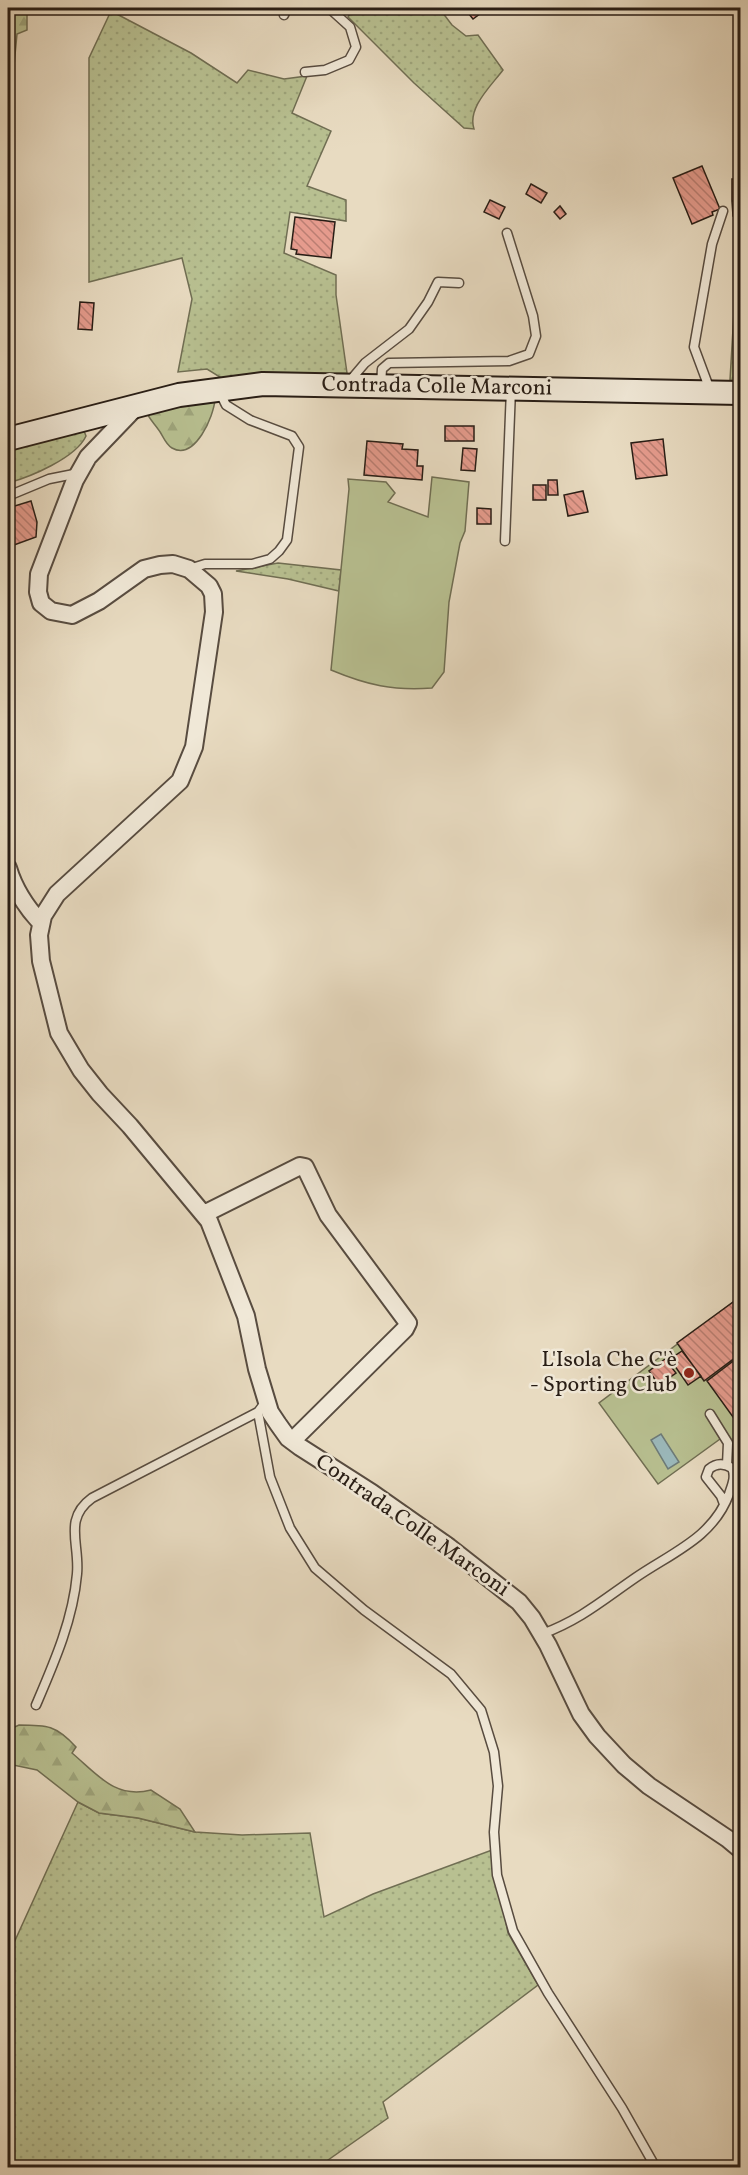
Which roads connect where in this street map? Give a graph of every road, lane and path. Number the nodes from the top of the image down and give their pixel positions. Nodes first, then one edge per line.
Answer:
1 (329, 8) edge
2 (305, 72) dead end
3 (723, 211) dead end
4 (507, 233) dead end
5 (459, 283) dead end
6 (346, 386) junction
7 (381, 386) junction
8 (511, 389) junction
9 (218, 390) junction
10 (711, 393) junction
11 (741, 393) edge
12 (136, 407) junction
13 (8, 439) edge
14 (79, 473) junction
15 (8, 496) edge
16 (505, 541) dead end
17 (189, 569) junction
18 (8, 868) edge
19 (41, 923) junction
20 (204, 1214) junction
21 (262, 1406) junction
22 (710, 1414) dead end
23 (292, 1441) junction
24 (727, 1465) junction
25 (724, 1504) junction
26 (542, 1634) junction
27 (36, 1705) dead end
28 (741, 1849) edge
29 (656, 2168) edge

1 - 2 lane
3 - 10 lane
4 - 7 lane
5 - 6 lane
6 - 7 street, Contrada Colle Marconi
6 - 9 street, Contrada Colle Marconi
7 - 8 street, Contrada Colle Marconi
8 - 10 street, Contrada Colle Marconi
8 - 16 lane
9 - 12 street, Contrada Colle Marconi
9 - 17 lane
10 - 11 street, Contrada Colle Marconi
12 - 13 street, Contrada Colle Marconi
12 - 14 street
14 - 15 lane
14 - 17 street
17 - 19 street, Contrada Colle Marconi
18 - 19 street
19 - 20 street, Contrada Colle Marconi
20 - 21 street, Contrada Colle Marconi
20 - 23 street, Contrada Colle Marconi
21 - 23 street, Contrada Colle Marconi
21 - 27 lane
21 - 29 lane
22 - 24 lane
23 - 26 street, Contrada Colle Marconi
24 - 25 lane
24 - 25 lane
25 - 26 lane
26 - 28 street, Contrada Colle Marconi

